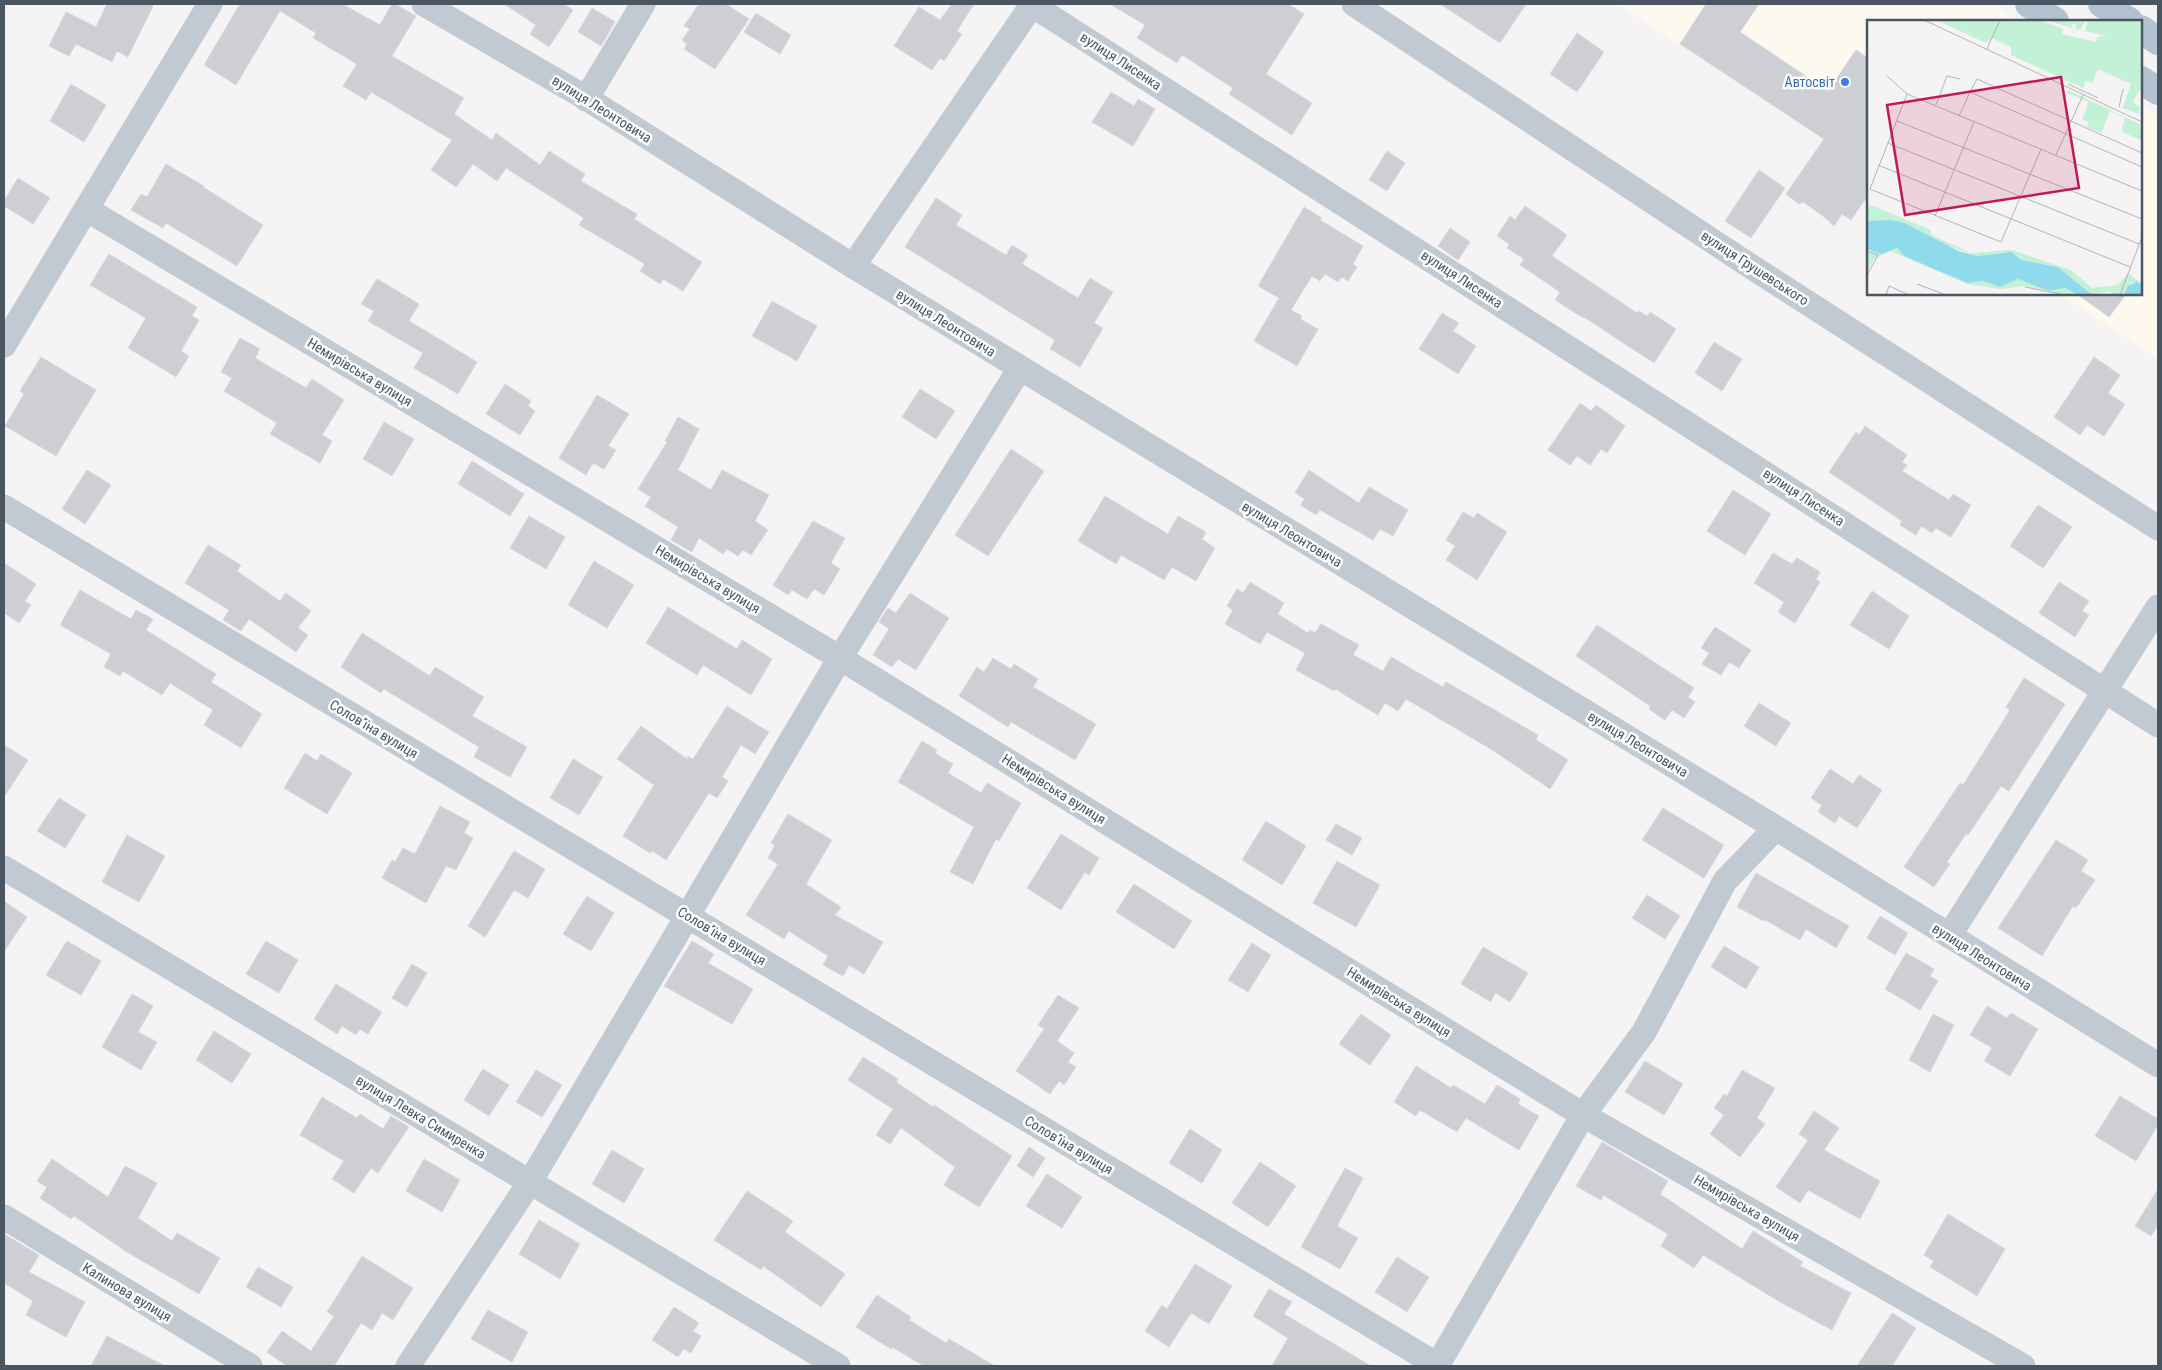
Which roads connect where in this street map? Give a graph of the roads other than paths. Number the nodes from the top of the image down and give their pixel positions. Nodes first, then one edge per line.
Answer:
1 (210, 4) edge
2 (424, 4) edge
3 (643, 4) edge
4 (1033, 4) edge
5 (1354, 4) edge
6 (2030, 4) edge
7 (2102, 4) edge
8 (2054, 20) edge
9 (2126, 20) edge
10 (2142, 30) edge
11 (2158, 41) edge
12 (2142, 81) edge
13 (2158, 92) edge
14 (586, 99) junction
15 (86, 210) junction
16 (853, 266) junction
17 (4, 345) edge
18 (1020, 368) junction
19 (4, 508) edge
20 (2158, 528) edge
21 (2158, 607) edge
22 (840, 658) junction
23 (2104, 690) junction
24 (2158, 725) edge
25 (1776, 828) junction
26 (4, 868) edge
27 (688, 916) junction
28 (1949, 936) junction
29 (2158, 1065) edge
30 (1583, 1115) junction
31 (530, 1182) junction
32 (4, 1217) edge
33 (250, 1366) edge
34 (408, 1366) edge
35 (838, 1366) edge
36 (1438, 1366) edge
37 (2024, 1366) edge

1 - 15 street
2 - 14 street, вулиця Леонтовича
3 - 14 street
4 - 16 street, вулиця Лисенка
4 - 23 street, вулиця Лисенка
5 - 20 street, вулиця Грушевського
6 - 8 main road
7 - 9 main road
10 - 11 main road
12 - 13 main road
14 - 16 street, вулиця Леонтовича
15 - 17 street
15 - 22 street, Немирівська вулиця
16 - 18 street, вулиця Леонтовича
18 - 22 street
18 - 25 street, вулиця Леонтовича
19 - 27 street, Соловʼїна вулиця
21 - 23 street
22 - 27 street
22 - 30 street, Немирівська вулиця
23 - 24 street, вулиця Лисенка
23 - 28 street
25 - 28 street, вулиця Леонтовича
25 - 30 street
26 - 31 street, вулиця Левка Симиренка
27 - 31 street
27 - 36 street, Соловʼїна вулиця
28 - 29 street, вулиця Леонтовича
30 - 36 street
30 - 37 street, Немирівська вулиця
31 - 34 street
31 - 35 street, вулиця Левка Симиренка
32 - 33 street, Калинова вулиця

